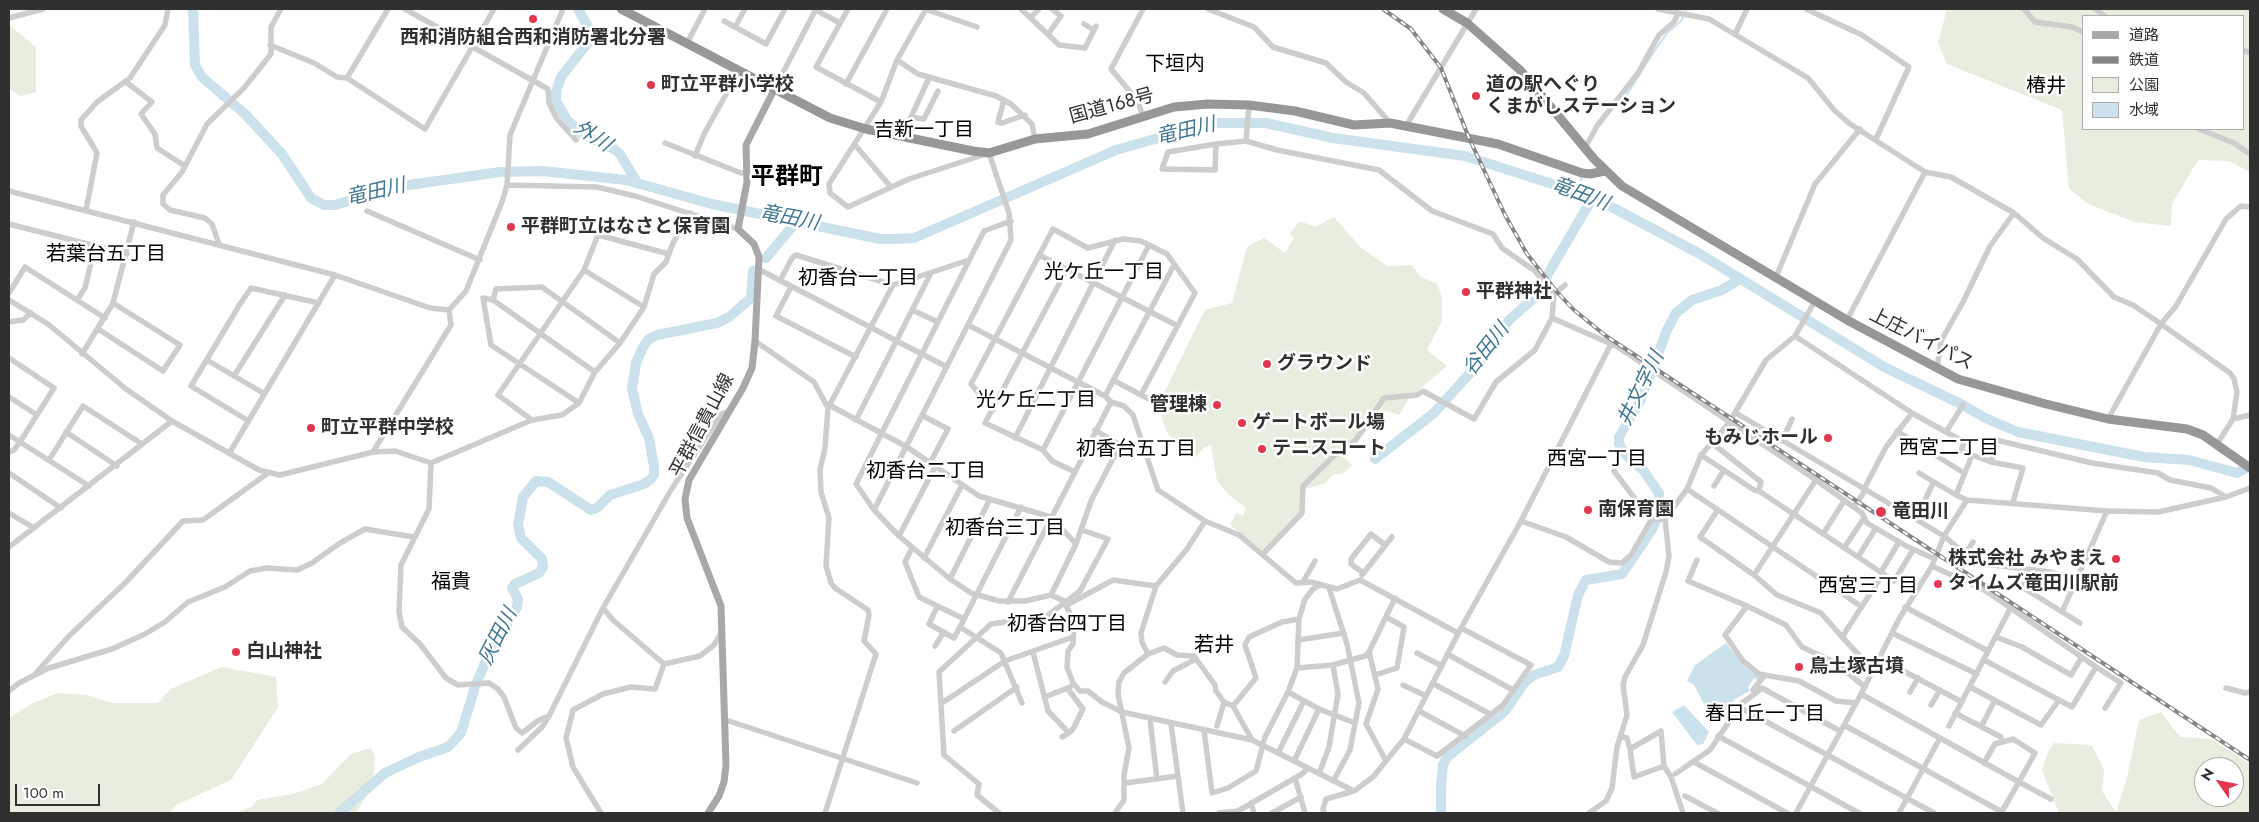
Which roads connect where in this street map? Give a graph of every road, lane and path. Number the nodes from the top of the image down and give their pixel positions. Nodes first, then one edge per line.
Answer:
1 (43, 9) edge
2 (168, 9) edge
3 (281, 9) edge
4 (388, 9) edge
5 (405, 9) edge
6 (494, 9) edge
7 (562, 9) edge
8 (621, 9) edge
9 (703, 9) edge
10 (745, 9) edge
11 (785, 9) edge
12 (815, 9) edge
13 (848, 9) edge
14 (886, 9) edge
15 (926, 9) edge
16 (1022, 9) edge
17 (1038, 9) edge
18 (1052, 9) edge
19 (1143, 9) edge
20 (1208, 9) edge
21 (1443, 9) edge
22 (1476, 9) edge
23 (1658, 9) edge
24 (1748, 9) edge
25 (1806, 9) edge
26 (2024, 9) edge
27 (1679, 13) junction
28 (1031, 17) junction
29 (9, 18) edge
30 (724, 21) dead end
31 (840, 23) junction
32 (1467, 23) junction
33 (1084, 24) dead end
34 (735, 27) junction
35 (977, 27) dead end
36 (2082, 32) edge
37 (1048, 34) junction
38 (1735, 34) junction
39 (687, 43) junction
40 (270, 45) junction
41 (472, 46) junction
42 (897, 60) junction
43 (739, 71) junction
44 (347, 78) junction
45 (929, 78) junction
46 (532, 80) junction
47 (126, 82) junction
48 (846, 84) junction
49 (774, 90) junction
50 (938, 91) dead end
51 (1004, 100) junction
52 (881, 102) junction
53 (1249, 105) junction
54 (1025, 116) junction
55 (1143, 116) junction
56 (911, 117) junction
57 (1390, 123) junction
58 (1406, 126) junction
59 (866, 128) junction
60 (1860, 129) junction
61 (2202, 130) edge
62 (901, 136) junction
63 (1035, 139) junction
64 (1876, 139) junction
65 (576, 140) dead end
66 (1246, 141) junction
67 (665, 143) dead end
68 (1216, 144) junction
69 (855, 146) junction
70 (1585, 148) junction
71 (989, 153) junction
72 (2250, 154) edge
73 (695, 156) junction
74 (185, 166) junction
75 (1605, 171) junction
76 (1925, 172) junction
77 (747, 173) junction
78 (507, 182) junction
79 (890, 186) junction
80 (9, 191) edge
81 (2250, 207) edge
82 (86, 210) junction
83 (367, 211) dead end
84 (690, 213) junction
85 (2014, 213) junction
86 (1011, 221) junction
87 (134, 222) junction
88 (9, 224) edge
89 (738, 228) junction
90 (1116, 240) junction
91 (219, 244) junction
92 (1149, 245) junction
93 (95, 246) junction
94 (127, 254) junction
95 (669, 254) junction
96 (1039, 255) junction
97 (480, 260) junction
98 (969, 260) junction
99 (1174, 264) junction
100 (1067, 269) junction
101 (584, 270) junction
102 (760, 270) junction
103 (932, 273) junction
104 (335, 275) junction
105 (1776, 277) junction
106 (780, 281) junction
107 (1094, 283) junction
108 (893, 285) junction
109 (1565, 285) dead end
110 (791, 286) junction
111 (9, 293) edge
112 (1554, 294) junction
113 (285, 295) junction
114 (1122, 297) junction
115 (9, 300) edge
116 (77, 300) junction
117 (493, 300) junction
118 (562, 301) junction
119 (113, 303) junction
120 (319, 303) junction
121 (1814, 303) junction
122 (644, 307) junction
123 (449, 310) junction
124 (912, 310) junction
125 (1149, 311) junction
126 (32, 313) junction
127 (105, 318) junction
128 (1552, 318) junction
129 (1847, 320) junction
130 (9, 322) edge
131 (938, 322) junction
132 (2161, 324) junction
133 (968, 325) junction
134 (1178, 326) junction
135 (871, 328) junction
136 (98, 329) junction
137 (541, 333) junction
138 (1796, 334) junction
139 (996, 339) junction
140 (896, 340) junction
141 (755, 341) junction
142 (620, 343) junction
143 (1611, 344) junction
144 (1023, 353) junction
145 (82, 354) junction
146 (922, 354) junction
147 (856, 357) junction
148 (9, 358) edge
149 (207, 360) junction
150 (518, 364) junction
151 (947, 367) junction
152 (1050, 367) junction
153 (1938, 368) junction
154 (595, 372) junction
155 (234, 376) junction
156 (1112, 380) junction
157 (1078, 382) junction
158 (263, 393) junction
159 (1141, 395) junction
160 (9, 396) edge
161 (1105, 396) junction
162 (1110, 402) junction
163 (1155, 402) dead end
164 (578, 403) junction
165 (1963, 405) dead end
166 (830, 407) junction
167 (993, 410) junction
168 (730, 411) junction
169 (1736, 413) junction
170 (1912, 413) junction
171 (37, 415) junction
172 (2250, 415) edge
173 (923, 416) junction
174 (1792, 419) dead end
175 (2108, 419) junction
176 (2233, 419) junction
177 (247, 420) junction
178 (532, 420) junction
179 (856, 420) junction
180 (172, 421) junction
181 (1729, 423) junction
182 (1095, 430) junction
183 (1897, 431) junction
184 (66, 432) junction
185 (1946, 432) junction
186 (881, 434) junction
187 (9, 435) edge
188 (1014, 438) junction
189 (1782, 441) junction
190 (20, 442) junction
191 (1712, 443) junction
192 (142, 444) junction
193 (907, 447) junction
194 (2221, 447) junction
195 (1043, 450) junction
196 (9, 452) edge
197 (230, 452) junction
198 (373, 452) junction
199 (1701, 455) junction
200 (1972, 455) junction
201 (49, 460) junction
202 (1991, 462) junction
203 (431, 463) junction
204 (933, 465) junction
205 (117, 466) junction
206 (2250, 468) edge
207 (1724, 470) junction
208 (1073, 471) junction
209 (1614, 471) dead end
210 (9, 473) edge
211 (268, 473) junction
212 (1919, 473) dead end
213 (1964, 473) junction
214 (1816, 480) junction
215 (1933, 483) junction
216 (962, 485) junction
217 (89, 486) junction
218 (1714, 486) dead end
219 (2250, 488) edge
220 (1687, 489) junction
221 (1865, 489) junction
222 (1759, 491) junction
223 (1956, 494) junction
224 (2226, 496) junction
225 (990, 499) junction
226 (1925, 500) dead end
227 (1967, 500) junction
228 (1844, 501) junction
229 (2013, 502) junction
230 (1020, 507) junction
231 (61, 508) junction
232 (1854, 508) junction
233 (874, 510) junction
234 (1717, 511) junction
235 (2107, 511) junction
236 (9, 512) edge
237 (1793, 514) junction
238 (1051, 517) junction
239 (1864, 518) junction
240 (1658, 520) junction
241 (1205, 521) junction
242 (1521, 521) junction
243 (34, 528) junction
244 (1876, 528) junction
245 (1082, 530) junction
246 (1823, 534) junction
247 (898, 536) junction
248 (1392, 536) dead end
249 (1944, 536) junction
250 (414, 537) junction
251 (1899, 542) junction
252 (1973, 542) dead end
253 (1076, 544) junction
254 (1385, 545) junction
255 (9, 547) edge
256 (1772, 547) junction
257 (912, 548) junction
258 (1844, 548) junction
259 (1913, 550) junction
260 (1263, 554) junction
261 (1965, 554) junction
262 (1858, 557) junction
263 (924, 558) junction
264 (1935, 559) junction
265 (1697, 560) dead end
266 (1315, 561) dead end
267 (1932, 566) junction
268 (2034, 570) junction
269 (1362, 572) junction
270 (1882, 573) junction
271 (1754, 574) junction
272 (950, 579) junction
273 (1360, 580) junction
274 (2077, 580) junction
275 (1303, 582) junction
276 (1320, 585) junction
277 (1156, 586) junction
278 (1329, 588) junction
279 (976, 595) junction
280 (1051, 595) junction
281 (1395, 598) junction
282 (1008, 602) junction
283 (1065, 603) junction
284 (1747, 606) junction
285 (937, 607) junction
286 (1862, 607) junction
287 (1905, 607) junction
288 (603, 608) junction
289 (2010, 610) junction
290 (2062, 612) junction
291 (1386, 617) junction
292 (964, 618) junction
293 (1299, 619) junction
294 (2080, 623) dead end
295 (960, 627) junction
296 (722, 630) junction
297 (1460, 631) junction
298 (944, 632) junction
299 (1344, 633) junction
300 (1892, 633) junction
301 (978, 637) junction
302 (1073, 637) junction
303 (1842, 637) junction
304 (1996, 637) junction
305 (1298, 640) junction
306 (935, 646) dead end
307 (1988, 651) junction
308 (1033, 652) junction
309 (1370, 652) junction
310 (1418, 653) dead end
311 (1148, 654) junction
312 (1447, 654) junction
313 (2082, 657) junction
314 (1879, 658) junction
315 (1196, 659) junction
316 (1350, 660) junction
317 (1984, 660) junction
318 (1005, 661) junction
319 (664, 664) junction
320 (1333, 665) junction
321 (1442, 666) junction
322 (2096, 667) junction
323 (1297, 668) junction
324 (1873, 670) junction
325 (1977, 674) junction
326 (1375, 675) junction
327 (1764, 676) junction
328 (33, 677) junction
329 (1918, 678) junction
330 (1165, 682) dead end
331 (1073, 683) junction
332 (1432, 683) junction
333 (1403, 685) dead end
334 (1017, 687) junction
335 (1865, 687) junction
336 (1970, 687) junction
337 (2226, 688) dead end
338 (1068, 689) junction
339 (1513, 690) junction
340 (1940, 690) junction
341 (9, 691) edge
342 (1288, 692) junction
343 (1910, 692) dead end
344 (2250, 692) edge
345 (1861, 694) junction
346 (1426, 696) junction
347 (1044, 697) junction
348 (1995, 700) junction
349 (2059, 700) junction
350 (1304, 701) junction
351 (1224, 702) junction
352 (1962, 702) junction
353 (1022, 703) dead end
354 (1856, 703) junction
355 (942, 704) junction
356 (1931, 705) dead end
357 (1233, 706) junction
358 (1739, 707) junction
359 (2105, 708) dead end
360 (1319, 709) junction
361 (1419, 711) junction
362 (1122, 712) junction
363 (1490, 714) junction
364 (1955, 714) junction
365 (549, 716) junction
366 (1334, 716) junction
367 (1150, 718) junction
368 (726, 720) junction
369 (1725, 720) dead end
370 (1355, 723) junction
371 (1171, 724) junction
372 (1216, 726) dead end
373 (1949, 726) dead end
374 (1981, 727) junction
375 (1842, 728) junction
376 (1204, 730) junction
377 (954, 731) dead end
378 (1069, 733) junction
379 (1465, 736) junction
380 (1718, 736) junction
381 (1622, 737) junction
382 (2001, 737) dead end
383 (1062, 738) dead end
384 (1940, 738) junction
385 (1404, 739) junction
386 (1252, 740) junction
387 (1262, 744) junction
388 (1630, 748) junction
389 (518, 750) dead end
390 (1278, 753) junction
391 (1826, 756) junction
392 (844, 759) junction
393 (1294, 761) junction
394 (1386, 761) junction
395 (1694, 762) junction
396 (1984, 763) junction
397 (1664, 766) junction
398 (1308, 768) junction
399 (1923, 769) junction
400 (1319, 774) junction
401 (1675, 774) dead end
402 (1178, 776) junction
403 (1157, 778) junction
404 (1295, 778) junction
405 (1334, 780) junction
406 (2019, 782) junction
407 (917, 783) dead end
408 (1125, 783) junction
409 (1810, 787) junction
410 (1354, 791) junction
411 (1301, 796) junction
412 (1685, 796) dead end
413 (1907, 798) junction
414 (2050, 799) dead end
415 (1251, 803) junction
416 (1285, 805) junction
417 (601, 813) edge
418 (708, 813) edge
419 (826, 813) edge
420 (999, 813) edge
421 (1115, 813) edge
422 (1183, 813) edge
423 (1219, 813) edge
424 (1254, 813) edge
425 (1272, 813) edge
426 (1287, 813) edge
427 (1305, 813) edge
428 (1324, 813) edge
429 (1589, 813) edge
430 (1683, 813) edge
431 (1717, 813) edge
432 (1787, 813) edge
433 (1796, 813) edge
434 (1859, 813) edge
435 (1898, 813) edge
436 (1934, 813) edge
437 (2001, 813) edge

1 - 29 street
2 - 47 street
3 - 40 street
4 - 44 street
5 - 41 street
6 - 41 street
7 - 46 street
8 - 39 highway, 国道168号
9 - 39 street
10 - 34 street
11 - 34 street
12 - 31 street
12 - 49 street
13 - 31 street
14 - 48 street
15 - 35 street
15 - 42 street
16 - 28 street
17 - 28 street
18 - 37 street
19 - 55 street
20 - 57 street
21 - 32 highway, 上庄バイパス
22 - 32 street
23 - 27 street
24 - 38 street
25 - 64 street
26 - 36 street
27 - 38 street
27 - 70 street
28 - 37 street
30 - 34 street
31 - 48 street
32 - 58 street
32 - 70 highway, 上庄バイパス
33 - 37 street
38 - 60 street
39 - 43 highway, 国道168号
40 - 44 street
40 - 74 street
41 - 44 street
41 - 46 street
42 - 45 street
42 - 52 street
43 - 49 highway, 国道168号
43 - 73 street
45 - 51 street
45 - 56 street
46 - 65 street
46 - 78 street
47 - 74 street
47 - 82 street
48 - 52 street
49 - 59 highway, 国道168号
49 - 77 main road
50 - 56 street
51 - 54 street
51 - 54 street
52 - 59 street
53 - 55 highway, 国道168号
53 - 57 highway, 国道168号
53 - 66 street
54 - 63 street
55 - 63 highway, 国道168号
56 - 62 street
57 - 58 highway, 国道168号
58 - 75 highway, 国道168号
59 - 62 highway, 国道168号
59 - 69 street
60 - 64 street
60 - 105 street
61 - 72 street
62 - 71 highway, 国道168号
63 - 71 highway, 国道168号
64 - 76 street
66 - 68 street
66 - 112 street
67 - 73 street
68 - 68 street
69 - 79 street
69 - 79 street
70 - 75 highway, 上庄バイパス
71 - 79 street
71 - 86 street
73 - 77 street
74 - 91 street
75 - 105 highway, 上庄バイパス
76 - 85 street
76 - 129 street
77 - 89 main road
78 - 84 street
78 - 97 street
80 - 82 street
81 - 132 street
82 - 87 street
83 - 97 street
84 - 89 street
84 - 95 street
85 - 132 street
85 - 153 street
86 - 98 street
86 - 133 street
87 - 91 street
87 - 94 street
88 - 93 street
89 - 102 main road, 平群信貴山線
90 - 92 street
90 - 96 street
90 - 107 street
91 - 104 street
92 - 99 street
92 - 114 street
93 - 94 street
93 - 116 street
94 - 119 street
95 - 101 street
95 - 122 street
96 - 100 street
96 - 139 street
97 - 123 street
98 - 103 street
98 - 131 street
99 - 125 street
99 - 134 street
100 - 107 street
100 - 144 street
101 - 118 street
101 - 122 street
102 - 106 street
102 - 141 main road, 平群信貴山線
103 - 108 street
103 - 124 street
104 - 120 street
104 - 123 street
105 - 121 highway, 上庄バイパス
106 - 108 street
106 - 110 street
107 - 114 street
107 - 152 street
108 - 135 street
109 - 112 street
110 - 135 street
110 - 147 street
111 - 116 street
112 - 128 street
113 - 120 street
113 - 149 street
113 - 155 street
114 - 125 street
114 - 157 street
115 - 126 street
116 - 127 street
117 - 118 street
117 - 137 street
117 - 150 street
118 - 137 street
118 - 142 street
119 - 127 street
119 - 136 street
120 - 158 street
121 - 129 highway, 上庄バイパス
121 - 138 street
122 - 142 street
123 - 198 street
124 - 131 street
124 - 140 street
125 - 134 street
125 - 156 street
126 - 130 street
126 - 145 street
127 - 136 street
128 - 143 street
128 - 260 street
129 - 153 highway, 上庄バイパス
131 - 146 street
132 - 175 street
132 - 176 street
133 - 139 street
133 - 151 street
134 - 159 street
135 - 140 street
135 - 147 street
136 - 145 street
137 - 150 street
137 - 154 street
138 - 169 street
138 - 170 street
139 - 144 street
139 - 167 street
140 - 146 street
140 - 179 street
141 - 166 street
141 - 168 main road, 平群信貴山線
142 - 154 street
143 - 181 street
143 - 242 street
144 - 152 street
144 - 167 street
145 - 180 street
146 - 151 street
146 - 186 street
147 - 166 street
148 - 171 street
149 - 155 street
149 - 177 street
150 - 164 street
150 - 178 street
151 - 173 street
152 - 157 street
152 - 188 street
153 - 175 highway, 上庄バイパス
154 - 164 street
155 - 158 street
156 - 159 street
156 - 161 street
157 - 161 street
157 - 195 street
158 - 177 street
159 - 163 street
160 - 171 street
161 - 162 street
162 - 182 street
162 - 241 street
164 - 178 street
165 - 185 street
166 - 179 street
166 - 392 street
167 - 188 street
168 - 288 street
168 - 296 main road, 平群信貴山線
169 - 181 street
169 - 189 street
170 - 183 street
170 - 185 street
171 - 190 street
172 - 176 street
173 - 193 street
173 - 204 street
174 - 189 street
175 - 194 highway, 上庄バイパス
176 - 194 street
177 - 197 street
178 - 203 street
179 - 186 street
180 - 192 street
180 - 197 street
181 - 191 street
181 - 214 street
182 - 208 street
182 - 245 street
183 - 213 street
183 - 221 street
184 - 192 street
184 - 201 street
184 - 205 street
185 - 200 street
186 - 193 street
186 - 233 street
187 - 190 street
188 - 195 street
189 - 221 street
190 - 196 street
190 - 201 street
191 - 199 street
191 - 222 street
192 - 205 street
193 - 204 street
193 - 233 street
194 - 206 highway, 上庄バイパス
195 - 208 street
197 - 211 street
198 - 203 street
198 - 211 street
199 - 207 street
199 - 220 street
200 - 202 street
200 - 213 street
201 - 217 street
202 - 224 street
202 - 229 street
203 - 250 street
204 - 216 street
204 - 247 street
205 - 217 street
207 - 218 street
207 - 222 street
208 - 238 street
209 - 240 street
210 - 231 street
211 - 328 street
212 - 215 street
213 - 223 street
214 - 228 street
214 - 237 street
215 - 223 street
215 - 226 street
216 - 225 street
216 - 263 street
217 - 231 street
219 - 224 street
220 - 234 street
220 - 240 street
221 - 232 street
221 - 249 street
222 - 237 street
223 - 227 street
224 - 235 street
225 - 230 street
225 - 272 street
227 - 229 street
227 - 249 street
228 - 232 street
228 - 246 street
229 - 235 street
230 - 238 street
230 - 279 street
231 - 243 street
232 - 239 street
233 - 247 street
234 - 256 street
234 - 271 street
235 - 274 street
236 - 243 street
237 - 246 street
237 - 256 street
238 - 253 street
238 - 282 street
239 - 244 street
239 - 258 street
240 - 242 street
240 - 381 street
241 - 260 street
241 - 277 street
242 - 297 street
243 - 255 street
244 - 251 street
244 - 262 street
245 - 253 street
245 - 283 street
246 - 258 street
247 - 257 street
248 - 254 street
249 - 261 street
249 - 264 street
250 - 328 street
250 - 365 street
251 - 259 street
251 - 270 street
252 - 261 street
253 - 280 street
254 - 269 street
254 - 269 street
256 - 271 street
256 - 286 street
257 - 263 street
257 - 285 street
258 - 262 street
259 - 264 street
259 - 270 street
260 - 275 street
261 - 268 street
262 - 270 street
263 - 272 street
264 - 267 street
265 - 284 street
266 - 275 street
267 - 287 street
267 - 289 street
268 - 274 street
268 - 290 street
269 - 273 street
270 - 286 street
271 - 303 street
272 - 279 street
273 - 278 street
273 - 281 street
274 - 290 street
275 - 276 street
276 - 278 street
276 - 293 street
277 - 283 street
277 - 311 street
278 - 299 street
279 - 282 street
279 - 292 street
280 - 282 street
280 - 283 street
281 - 291 street
281 - 297 street
283 - 301 street
283 - 302 street
284 - 327 street
284 - 335 street
285 - 292 street
285 - 298 street
286 - 303 street
287 - 300 street
287 - 307 street
288 - 319 street
288 - 365 street
289 - 304 street
289 - 313 street
290 - 294 street
291 - 309 street
291 - 326 street
292 - 295 street
293 - 305 street
293 - 357 street
295 - 298 street
295 - 301 street
296 - 319 street
296 - 368 main road, 平群信貴山線
297 - 312 street
297 - 339 street
298 - 306 street
299 - 305 street
299 - 316 street
300 - 314 street
300 - 325 street
301 - 318 street
301 - 355 street
302 - 308 street
302 - 331 street
303 - 324 street
304 - 307 street
304 - 313 street
305 - 323 street
307 - 317 street
308 - 318 street
308 - 347 street
309 - 316 street
309 - 326 street
310 - 321 street
311 - 315 street
311 - 362 street
312 - 321 street
312 - 339 street
313 - 322 street
314 - 324 street
314 - 329 street
315 - 330 street
315 - 351 street
316 - 320 street
316 - 370 street
317 - 325 street
317 - 349 street
318 - 334 street
318 - 355 street
319 - 417 street
320 - 323 street
320 - 366 street
321 - 332 street
322 - 349 street
322 - 359 street
323 - 342 street
324 - 335 street
325 - 336 street
326 - 394 street
327 - 354 street
327 - 369 street
328 - 341 street
329 - 340 street
329 - 343 street
331 - 338 street
331 - 362 street
332 - 346 street
332 - 363 street
333 - 346 street
334 - 353 street
334 - 377 street
335 - 345 street
336 - 348 street
336 - 352 street
337 - 344 street
338 - 347 street
338 - 378 street
339 - 363 street
340 - 352 street
340 - 356 street
342 - 350 street
342 - 387 street
345 - 354 street
345 - 384 street
346 - 361 street
347 - 378 street
348 - 349 street
348 - 374 street
350 - 360 street
350 - 390 street
351 - 357 street
351 - 372 street
352 - 364 street
354 - 375 street
355 - 420 street
357 - 386 street
358 - 375 street
358 - 380 street
358 - 391 street
360 - 366 street
360 - 393 street
361 - 379 street
361 - 385 street
362 - 367 street
362 - 408 street
363 - 379 street
364 - 373 street
364 - 374 street
365 - 389 street
366 - 370 street
366 - 400 street
367 - 371 street
367 - 403 street
368 - 392 street
368 - 418 main road, 平群信貴山線
370 - 405 street
371 - 376 street
371 - 402 street
374 - 382 street
375 - 391 street
375 - 399 street
376 - 386 street
376 - 387 street
378 - 383 street
379 - 385 street
380 - 395 street
380 - 409 street
381 - 388 street
381 - 429 street
384 - 396 street
384 - 399 street
385 - 394 street
386 - 387 street
387 - 390 street
388 - 397 street
388 - 397 street
390 - 393 street
391 - 409 street
391 - 413 street
392 - 407 street
392 - 419 street
393 - 398 street
394 - 410 street
395 - 401 street
395 - 432 street
396 - 406 street
396 - 406 street
397 - 430 street
398 - 400 street
398 - 404 street
399 - 413 street
399 - 437 street
400 - 405 street
402 - 403 street
402 - 422 street
403 - 408 street
404 - 411 street
404 - 415 street
405 - 410 street
406 - 414 street
406 - 437 street
408 - 421 street
409 - 433 street
409 - 434 street
410 - 428 street
411 - 416 street
411 - 427 street
412 - 431 street
413 - 435 street
413 - 436 street
415 - 423 street
415 - 424 street
416 - 425 street
416 - 426 street

